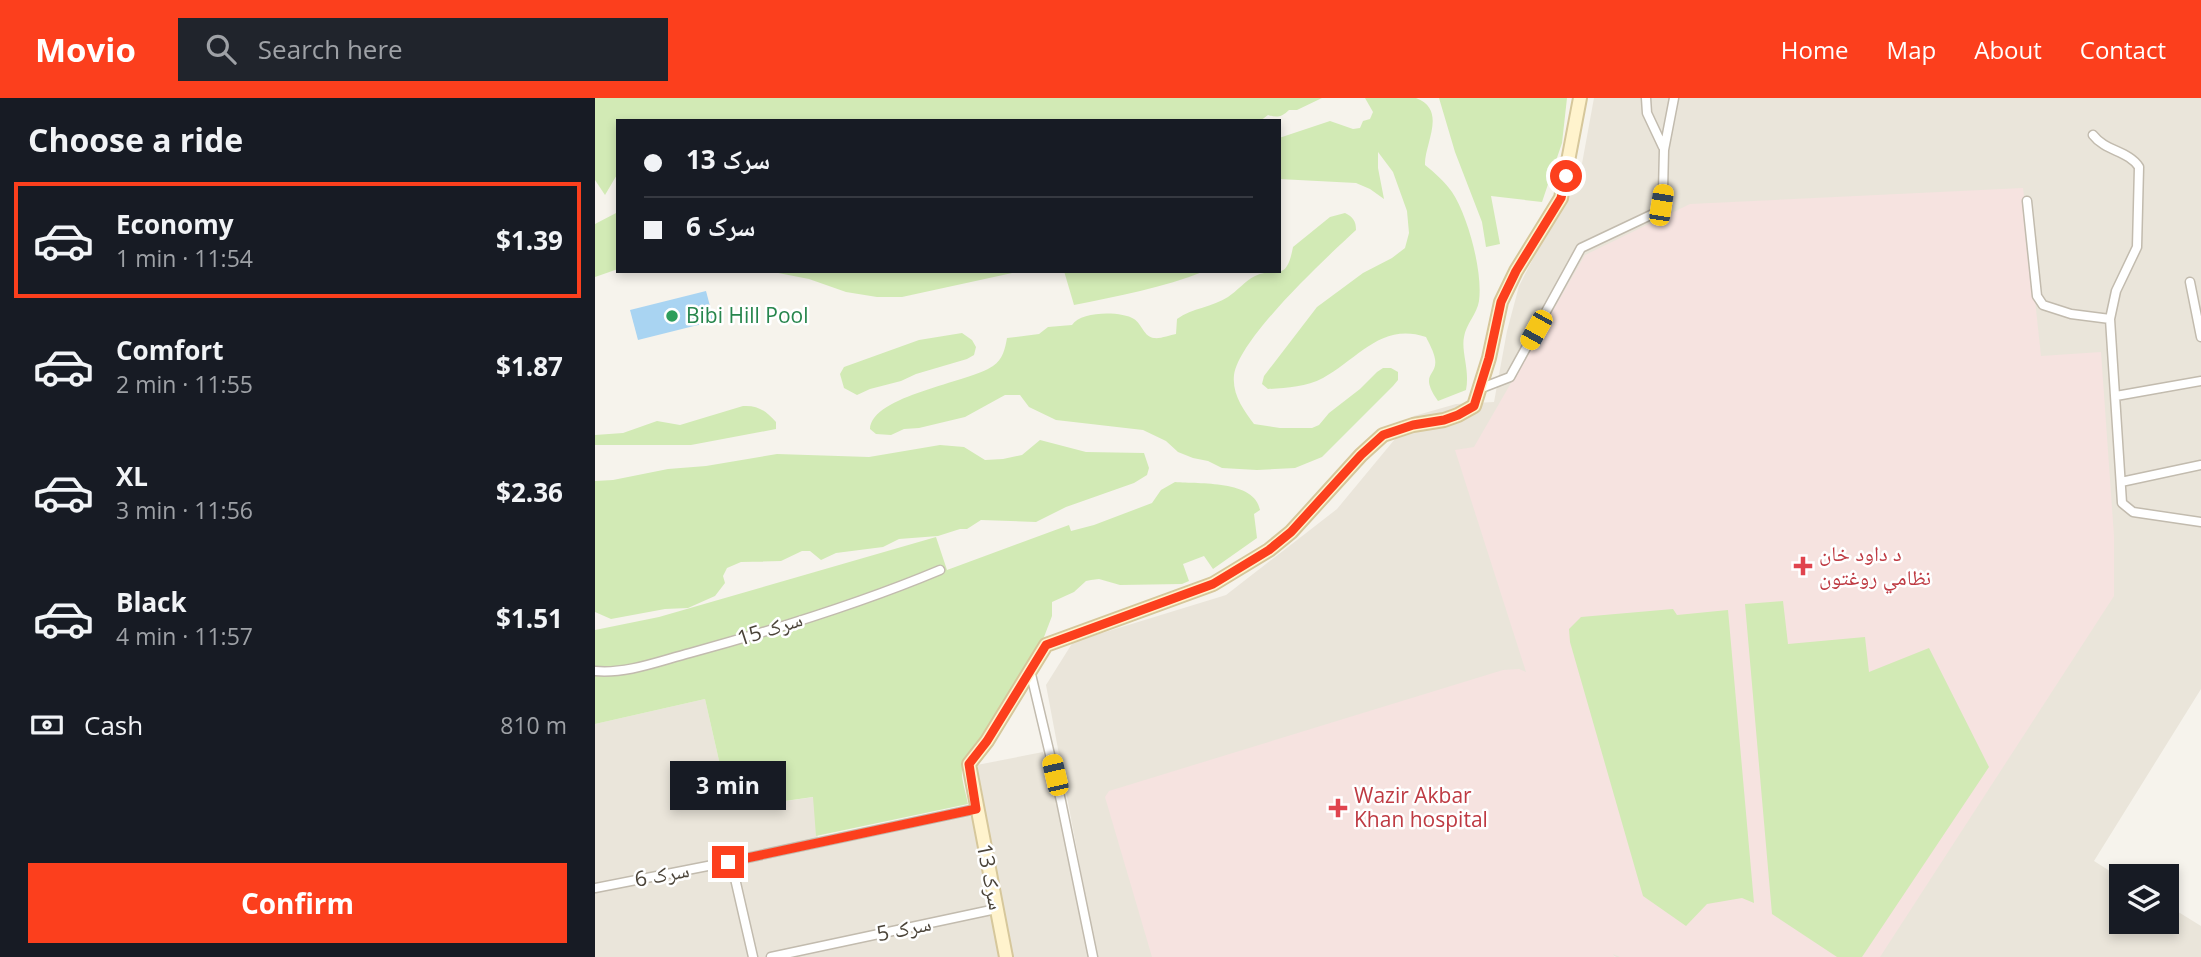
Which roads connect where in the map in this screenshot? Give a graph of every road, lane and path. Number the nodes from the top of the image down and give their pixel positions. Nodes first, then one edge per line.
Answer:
1 (1580, 98) edge
2 (1646, 98) edge
3 (1674, 98) edge
4 (2093, 135) dead end
5 (1664, 150) junction
6 (2027, 201) dead end
7 (2190, 282) dead end
8 (2110, 319) junction
9 (2201, 337) edge
10 (2201, 381) edge
11 (1479, 389) junction
12 (2116, 396) junction
13 (2201, 465) edge
14 (2121, 482) junction
15 (2201, 522) edge
16 (940, 570) dead end
17 (1030, 670) junction
18 (595, 671) edge
19 (976, 809) junction
20 (731, 861) junction
21 (595, 888) edge
22 (996, 909) junction
23 (753, 957) edge
24 (771, 957) edge
25 (1006, 957) edge
26 (1093, 957) edge

1 - 11 street, سرک 13
2 - 5 street
3 - 5 street
4 - 8 street
5 - 11 street
6 - 8 street
7 - 9 street
8 - 12 street
10 - 12 street
11 - 17 street, سرک 13
12 - 14 street
13 - 14 street
14 - 15 street
16 - 18 street, سرک 15
17 - 19 street, سرک 13
17 - 26 street
19 - 20 street, سرک 6
19 - 22 street, سرک 13
20 - 21 street, سرک 6
20 - 23 street
22 - 24 street, سرک 5
22 - 25 street, سرک 13

